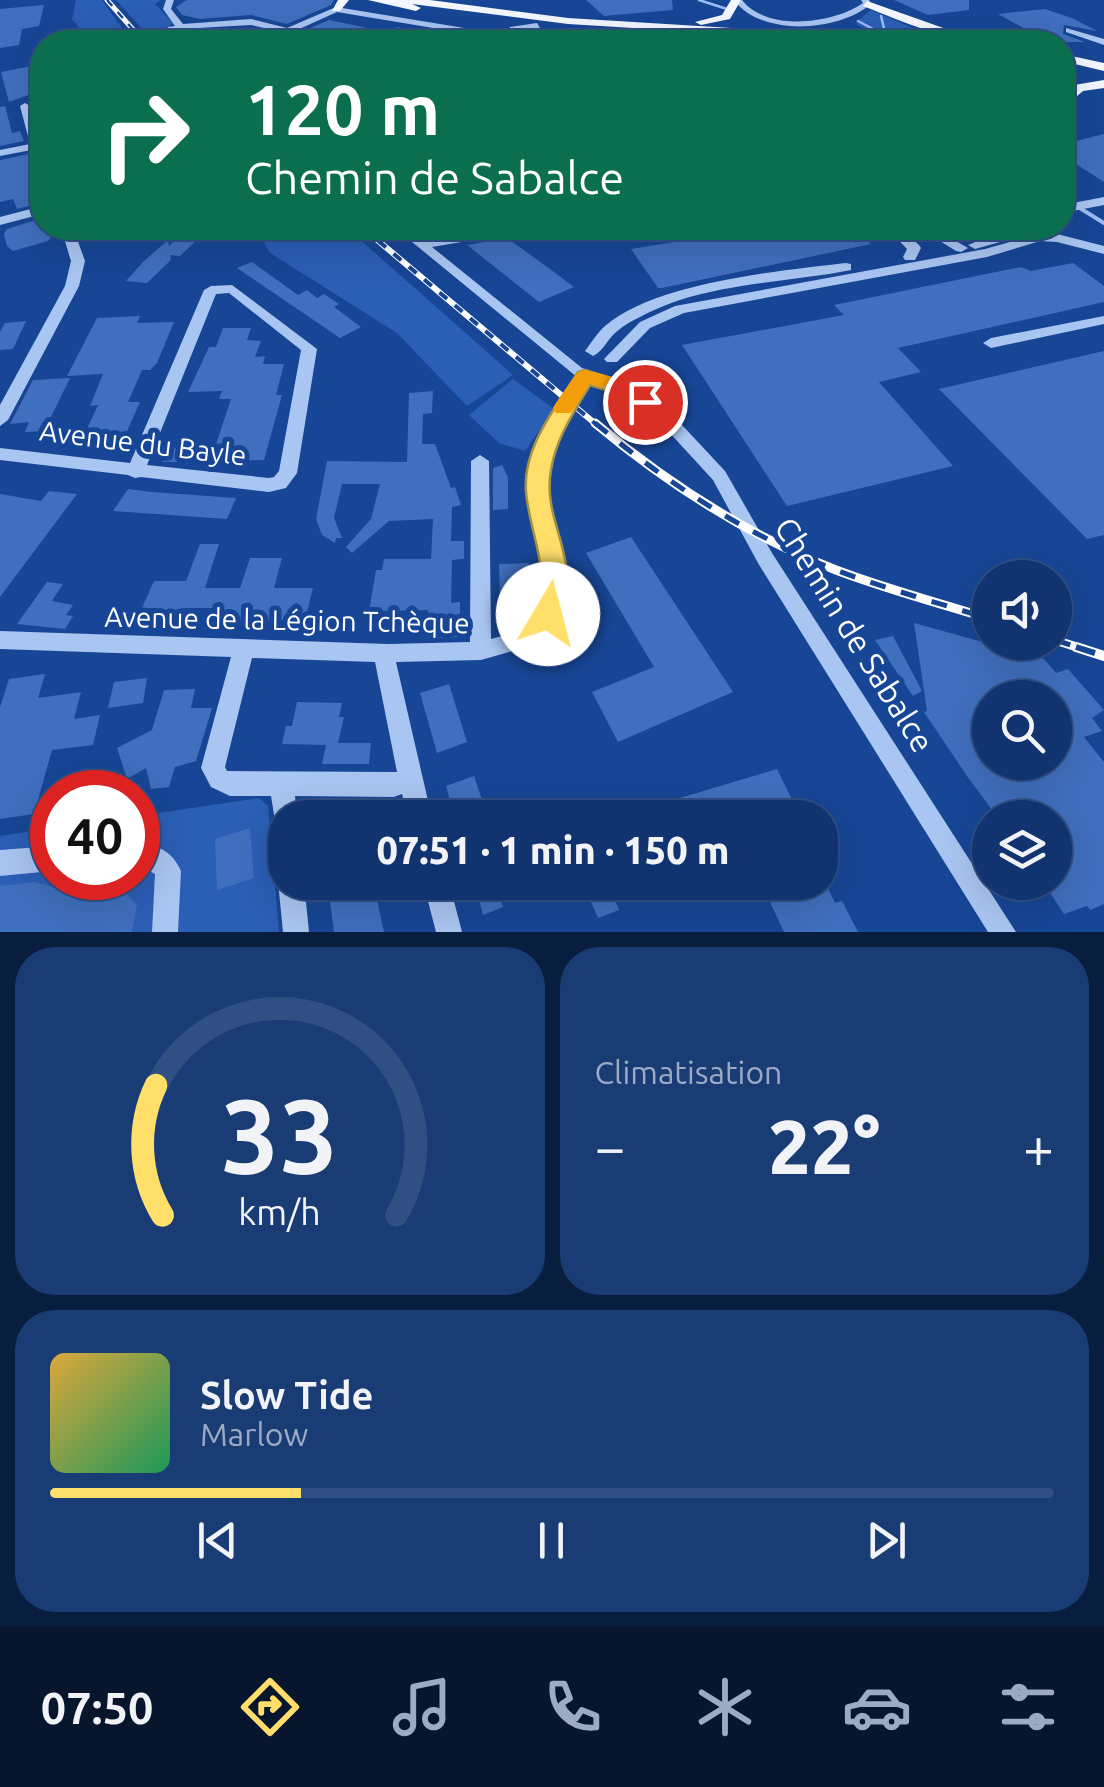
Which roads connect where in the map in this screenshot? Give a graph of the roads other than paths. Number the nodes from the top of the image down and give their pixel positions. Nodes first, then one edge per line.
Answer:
1 (170, 0) edge
2 (373, 0) edge
3 (405, 0) edge
4 (737, 0) edge
5 (863, 2) edge
6 (340, 4) edge
7 (424, 9) junction
8 (509, 15) junction
9 (843, 18) junction
10 (568, 21) junction
11 (244, 22) junction
12 (815, 22) junction
13 (537, 26) junction
14 (194, 27) junction
15 (178, 28) junction
16 (181, 30) edge
17 (198, 30) edge
18 (274, 30) edge
19 (287, 30) joint
20 (471, 30) edge
21 (513, 30) edge
22 (579, 30) edge
23 (741, 30) edge
24 (829, 30) edge
25 (839, 30) edge
26 (934, 30) edge
27 (1075, 32) edge
28 (1104, 42) edge
29 (1075, 60) edge
30 (1104, 68) edge
31 (1075, 70) edge
32 (1104, 76) edge
33 (1104, 84) edge
34 (1075, 93) edge
35 (25, 106) dead end
36 (30, 120) edge
37 (30, 147) edge
38 (0, 154) edge
39 (1104, 201) edge
40 (1075, 207) edge
41 (30, 213) edge
42 (0, 221) edge
43 (1075, 236) edge
44 (71, 240) edge
45 (416, 240) edge
46 (451, 240) edge
47 (906, 240) edge
48 (947, 240) edge
49 (995, 240) edge
50 (1032, 240) edge
51 (422, 245) junction
52 (1104, 247) edge
53 (961, 248) junction
54 (910, 257) junction
55 (1104, 320) edge
56 (992, 343) dead end
57 (612, 364) junction
58 (586, 365) junction
59 (629, 390) junction
60 (0, 420) edge
61 (0, 454) edge
62 (480, 462) dead end
63 (136, 472) junction
64 (0, 640) edge
65 (243, 650) junction
66 (481, 651) junction
67 (388, 653) junction
68 (410, 779) junction
69 (282, 783) junction
70 (283, 800) edge
71 (415, 800) edge
72 (160, 860) edge
73 (30, 861) edge
74 (0, 863) edge
75 (293, 900) edge
76 (441, 900) edge
77 (165, 932) edge
78 (296, 932) edge
79 (449, 932) edge
80 (1003, 932) edge

1 - 15 street
2 - 7 main road
3 - 8 main road
4 - 10 main road
4 - 12 street
5 - 9 street
5 - 26 main road
6 - 19 street
6 - 20 street
7 - 8 main road
7 - 13 main road
8 - 10 main road
9 - 12 street
9 - 25 street
10 - 23 main road
11 - 14 street
11 - 18 street
11 - 19 street
12 - 24 street
13 - 21 street
13 - 22 main road
14 - 15 street
14 - 17 street
15 - 16 street
27 - 28 street
29 - 30 main road
31 - 32 main road
33 - 34 main road
35 - 36 street
37 - 38 street
39 - 40 street
41 - 42 street
43 - 52 street
44 - 60 street
45 - 51 street, Chemin de Sabalce
46 - 51 street
47 - 54 street
48 - 53 street
49 - 53 street, Avenue de la Légion Tchèque
50 - 57 street
51 - 58 street, Chemin de Sabalce
53 - 54 street, Avenue de la Légion Tchèque
54 - 58 street, Avenue de la Légion Tchèque
55 - 56 street
57 - 58 street
57 - 58 street
57 - 59 street, Chemin de Sabalce
58 - 59 street, Chemin de Sabalce
58 - 66 street, Avenue de la Légion Tchèque
59 - 80 street, Chemin de Sabalce
61 - 63 street, Avenue du Bayle
62 - 66 street
63 - 63 street, Avenue du Bayle
64 - 65 street, Avenue de la Légion Tchèque
65 - 67 street, Avenue de la Légion Tchèque
65 - 69 street
66 - 67 street, Avenue de la Légion Tchèque
67 - 68 street
68 - 69 street
68 - 71 street
69 - 70 street
72 - 77 street
73 - 74 street
75 - 78 street
76 - 79 street

